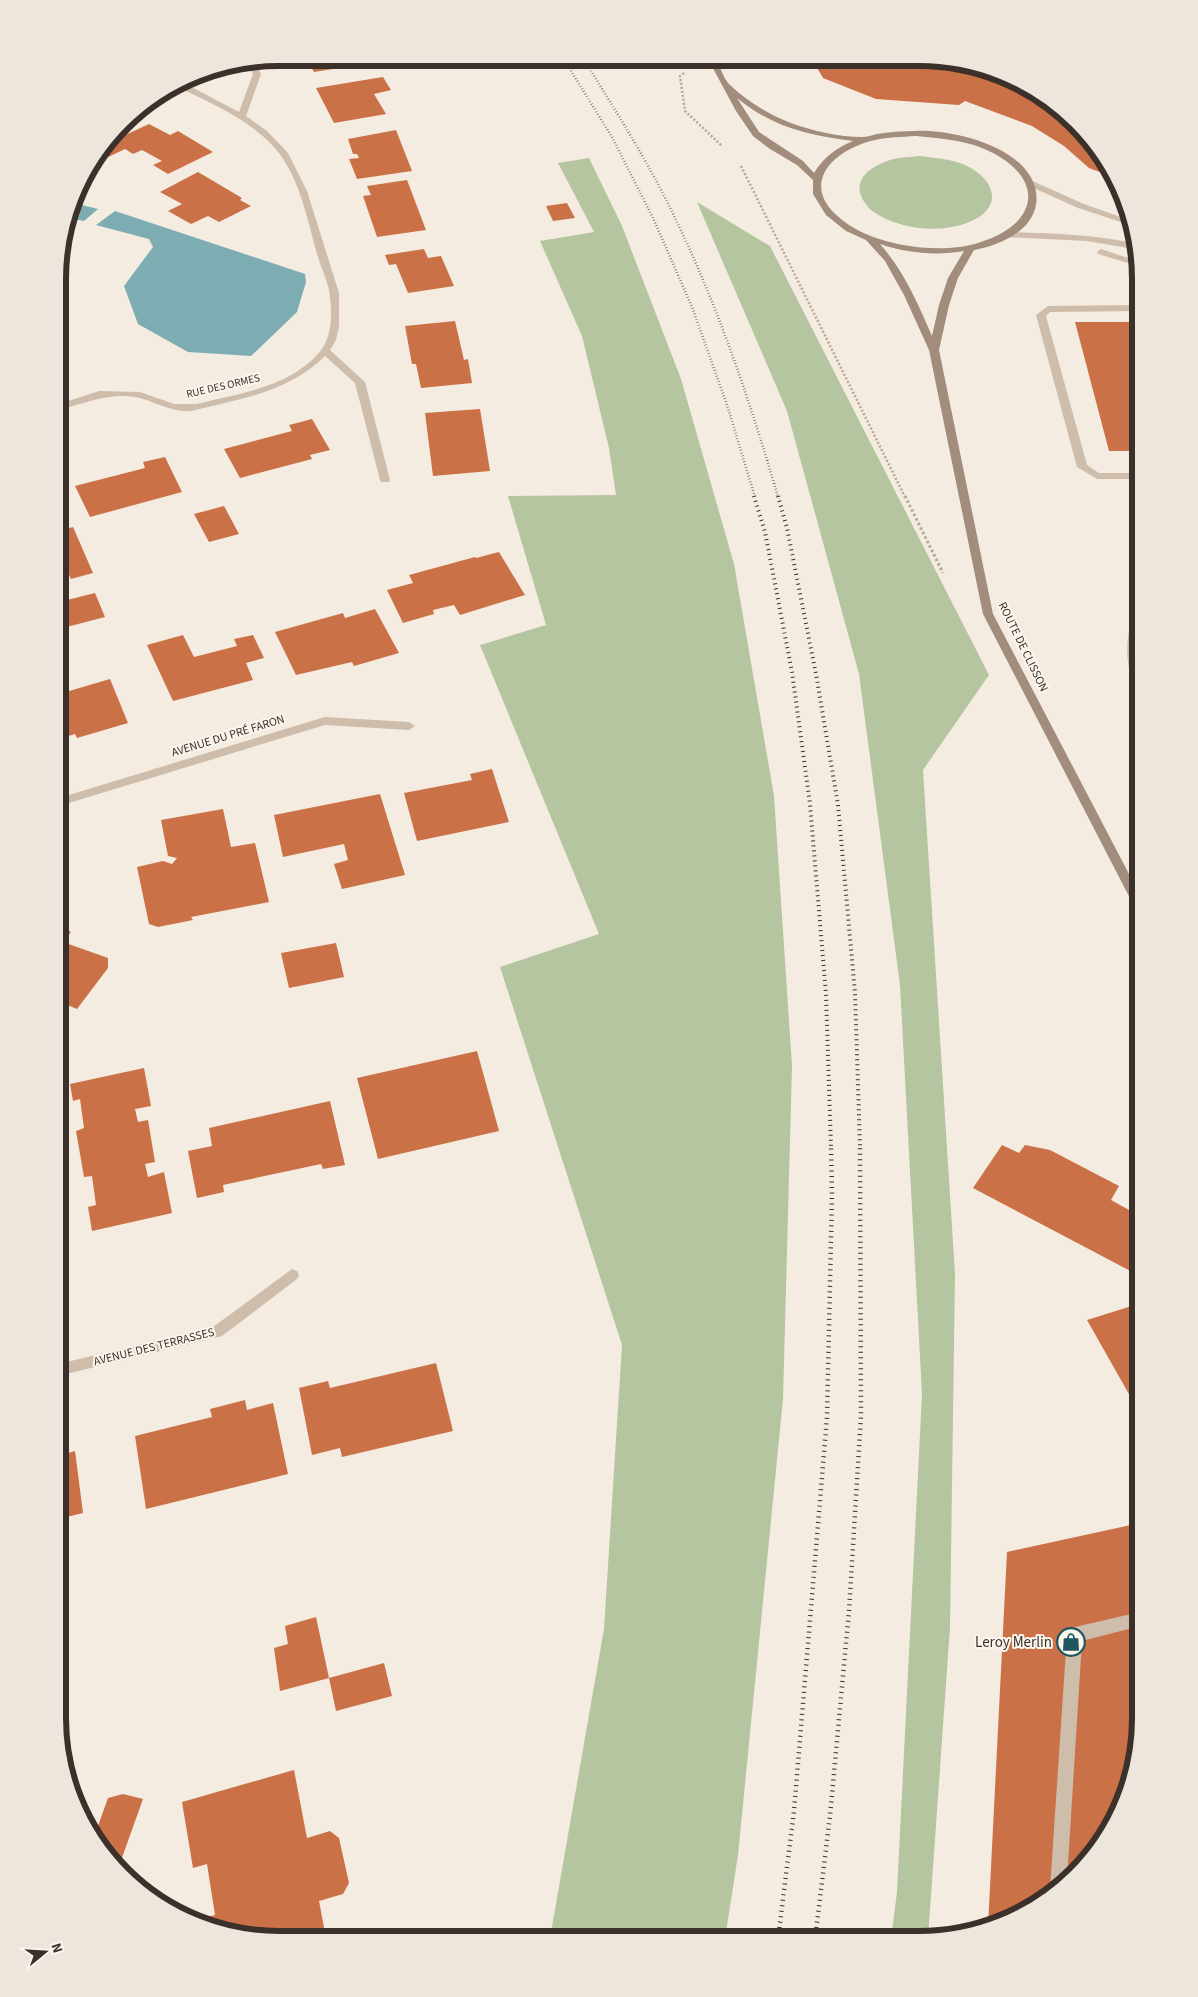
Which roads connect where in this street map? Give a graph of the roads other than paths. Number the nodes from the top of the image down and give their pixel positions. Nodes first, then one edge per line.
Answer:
1 (716, 66) edge
2 (254, 68) edge
3 (728, 87) junction
4 (186, 88) edge
5 (241, 118) junction
6 (865, 140) junction
7 (816, 179) junction
8 (1030, 183) junction
9 (1123, 221) edge
10 (1006, 235) junction
11 (870, 239) junction
12 (1129, 245) edge
13 (971, 247) junction
14 (1101, 252) dead end
15 (1131, 262) edge
16 (1132, 308) edge
17 (934, 350) junction
18 (325, 351) junction
19 (66, 405) edge
20 (1132, 476) edge
21 (385, 480) dead end
22 (1132, 635) edge
23 (1132, 648) edge
24 (410, 726) dead end
25 (66, 800) edge
26 (1132, 891) edge
27 (292, 1275) dead end
28 (66, 1368) edge
29 (1132, 1621) edge
30 (1059, 1878) edge

1 - 3 main road
2 - 5 street
3 - 6 main road
3 - 7 main road
4 - 5 street, RUE DES ORMES
5 - 18 street, RUE DES ORMES
6 - 7 main road
6 - 8 main road
7 - 11 main road
8 - 9 street
8 - 10 main road
10 - 12 street
10 - 13 main road
11 - 13 main road
11 - 17 main road, ROUTE DE CLISSON
13 - 17 main road, ROUTE DE CLISSON
14 - 15 street
16 - 20 street
17 - 26 main road, ROUTE DE CLISSON
18 - 19 street, RUE DES ORMES
18 - 21 street
22 - 23 street
24 - 25 street, AVENUE DU PRÉ FARON
27 - 28 street, AVENUE DES TERRASSES
29 - 30 street

